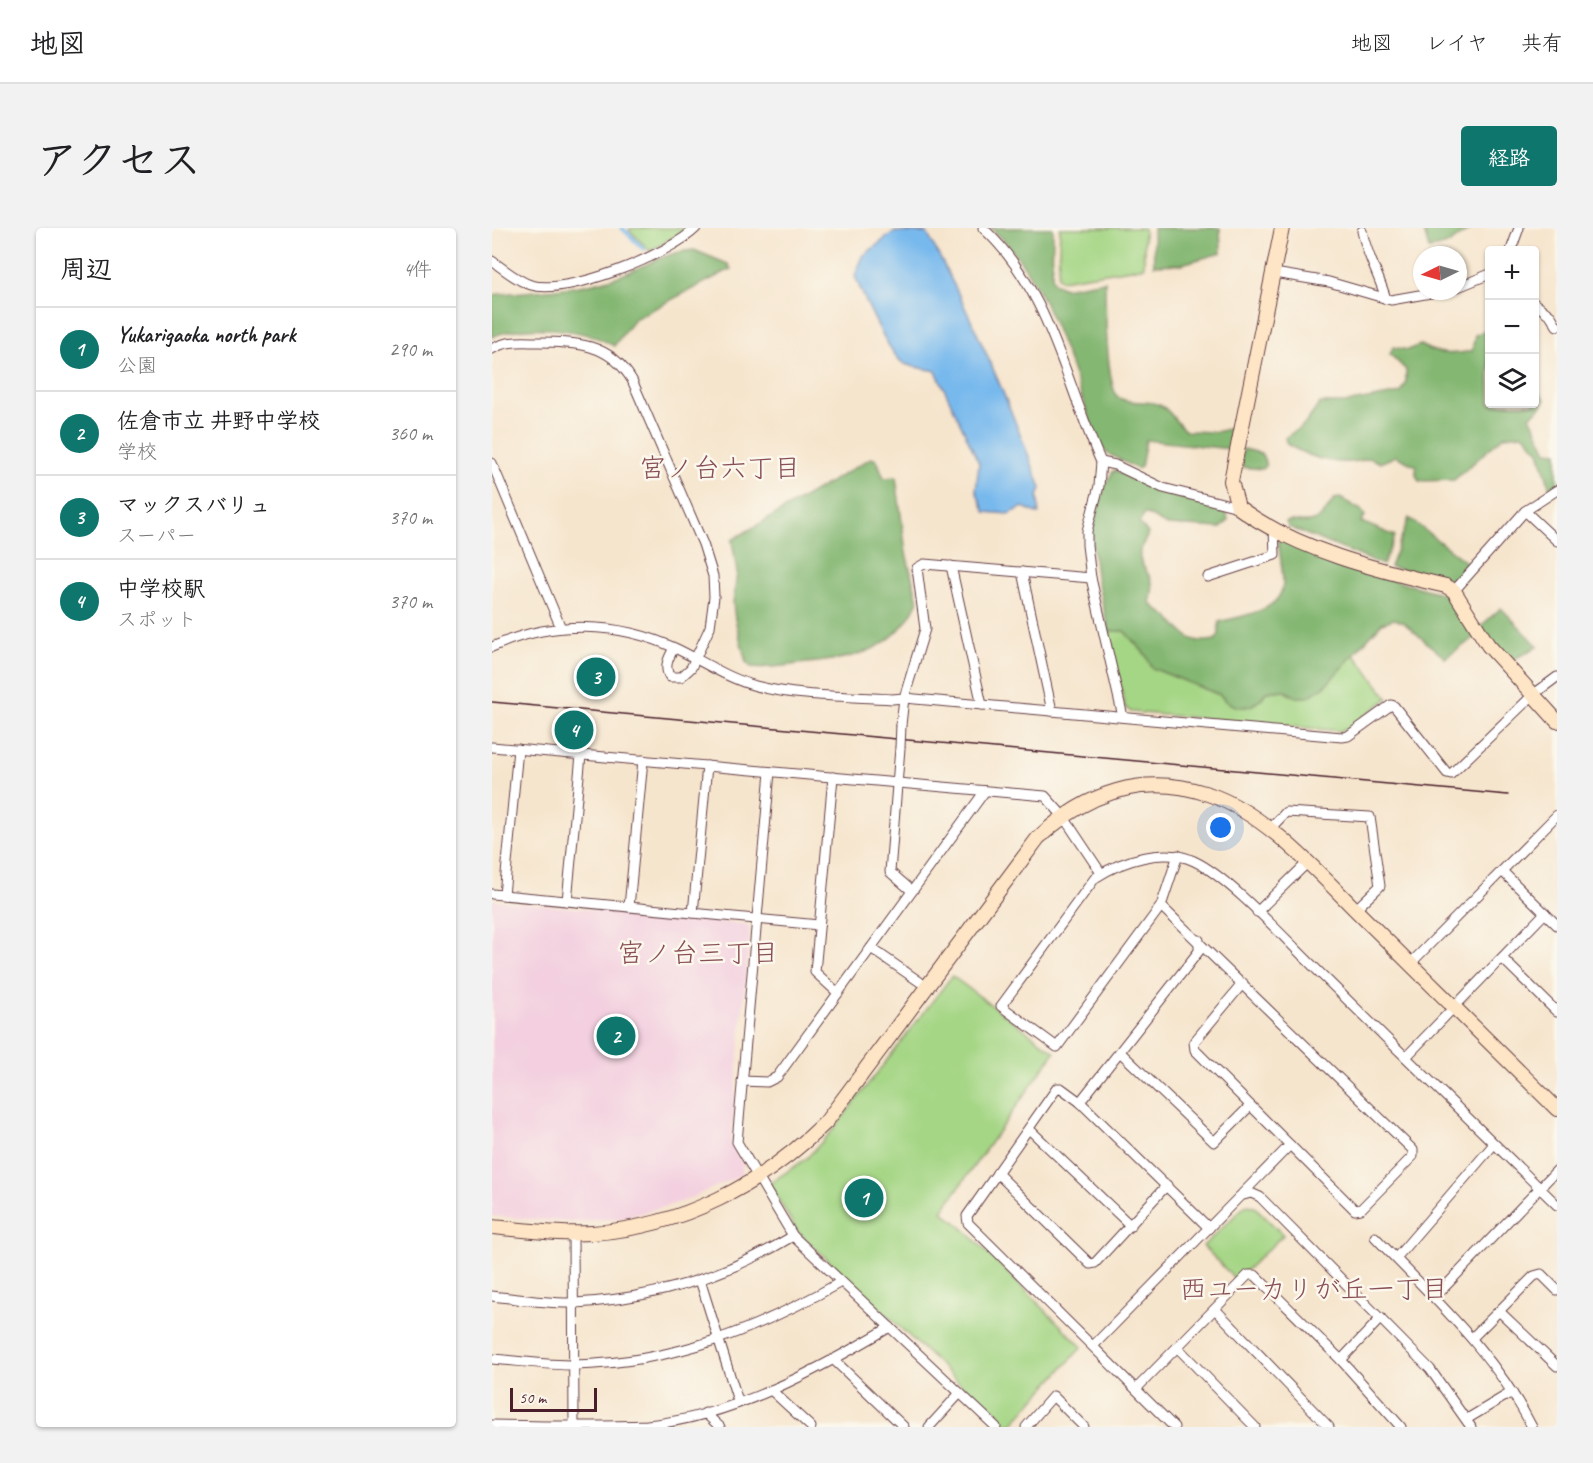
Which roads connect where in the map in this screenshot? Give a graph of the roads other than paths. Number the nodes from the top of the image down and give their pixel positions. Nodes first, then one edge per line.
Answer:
1 (696, 228) edge
2 (983, 228) edge
3 (1282, 228) edge
4 (1519, 228) edge
5 (1362, 231) dead end
6 (1512, 246) edge
7 (492, 261) edge
8 (1274, 273) junction
9 (1485, 276) edge
10 (1467, 283) edge
11 (1413, 297) edge
12 (1386, 299) junction
13 (1539, 307) edge
14 (1557, 326) edge
15 (492, 349) edge
16 (1101, 462) junction
17 (492, 463) edge
18 (1557, 490) edge
19 (1238, 507) junction
20 (1525, 511) junction
21 (1274, 528) junction
22 (1557, 541) edge
23 (951, 566) junction
24 (1022, 572) junction
25 (1208, 577) dead end
26 (1092, 578) junction
27 (1454, 591) junction
28 (561, 628) junction
29 (492, 647) edge
30 (674, 648) junction
31 (695, 658) junction
32 (1557, 677) edge
33 (1534, 694) junction
34 (904, 698) junction
35 (982, 705) junction
36 (1052, 711) junction
37 (1124, 717) junction
38 (1557, 721) edge
39 (492, 747) edge
40 (518, 749) junction
41 (581, 755) junction
42 (643, 760) junction
43 (707, 766) junction
44 (770, 772) junction
45 (833, 777) junction
46 (897, 783) junction
47 (985, 791) junction
48 (1557, 815) edge
49 (1063, 816) junction
50 (1269, 830) junction
51 (1178, 855) junction
52 (1307, 863) junction
53 (1502, 871) junction
54 (1101, 873) junction
55 (912, 891) junction
56 (492, 894) edge
57 (504, 895) junction
58 (567, 901) junction
59 (1161, 906) junction
60 (629, 907) junction
61 (1355, 910) junction
62 (1257, 912) junction
63 (693, 913) junction
64 (1545, 913) junction
65 (756, 919) junction
66 (1557, 924) edge
67 (819, 925) junction
68 (1199, 940) junction
69 (871, 948) junction
70 (1502, 958) junction
71 (1410, 964) junction
72 (920, 982) dead end
73 (1243, 983) junction
74 (838, 993) junction
75 (1454, 1007) junction
76 (1557, 1012) edge
77 (1120, 1052) junction
78 (1406, 1057) junction
79 (742, 1081) junction
80 (1080, 1102) junction
81 (1250, 1106) junction
82 (1557, 1109) edge
83 (1029, 1129) junction
84 (1494, 1144) junction
85 (1290, 1145) junction
86 (1557, 1170) edge
87 (998, 1173) junction
88 (758, 1179) junction
89 (1167, 1185) junction
90 (1539, 1188) junction
91 (1240, 1196) junction
92 (1557, 1205) edge
93 (1131, 1226) junction
94 (492, 1227) edge
95 (1209, 1228) junction
96 (573, 1233) junction
97 (793, 1236) junction
98 (1375, 1237) dead end
99 (1396, 1258) junction
100 (700, 1280) junction
101 (841, 1282) junction
102 (1557, 1290) edge
103 (492, 1296) edge
104 (1436, 1296) junction
105 (573, 1303) junction
106 (1215, 1309) junction
107 (1499, 1311) junction
108 (1381, 1318) junction
109 (890, 1327) junction
110 (1472, 1338) junction
111 (719, 1340) junction
112 (1094, 1345) junction
113 (1177, 1347) junction
114 (492, 1359) edge
115 (834, 1360) junction
116 (1341, 1360) junction
117 (573, 1365) junction
118 (1557, 1366) edge
119 (1136, 1389) junction
120 (771, 1390) junction
121 (1512, 1392) junction
122 (960, 1393) junction
123 (738, 1401) junction
124 (705, 1413) junction
125 (1469, 1423) edge
126 (492, 1425) edge
127 (648, 1426) edge
128 (574, 1427) edge
129 (720, 1427) edge
130 (811, 1427) edge
131 (904, 1427) edge
132 (929, 1427) edge
133 (996, 1427) edge
134 (1026, 1427) edge
135 (1084, 1427) edge
136 (1174, 1427) edge
137 (1255, 1427) edge
138 (1329, 1427) edge
139 (1401, 1427) edge
140 (1532, 1427) edge

1 - 7 street
2 - 16 street
3 - 8 street
4 - 6 street
5 - 12 street
8 - 12 street
8 - 19 street
9 - 10 street
11 - 12 street
13 - 14 street
15 - 31 street
16 - 19 street
16 - 26 street
17 - 28 street
18 - 20 street
19 - 21 street
20 - 22 street
20 - 27 street
21 - 25 street
21 - 27 street
23 - 24 street
23 - 34 street
23 - 35 street
24 - 26 street
24 - 36 street
26 - 37 street
27 - 33 street
28 - 29 street
28 - 30 street
30 - 31 street
30 - 31 street
31 - 34 street
32 - 33 street
33 - 37 street
33 - 38 street
34 - 35 street
34 - 46 street, bridge
35 - 36 street
36 - 37 street
39 - 40 street
40 - 41 street
40 - 57 street
41 - 42 street
41 - 58 street
42 - 43 street
42 - 60 street
43 - 44 street
43 - 63 street
44 - 45 street
44 - 65 street
45 - 46 street
45 - 67 street
46 - 47 street
46 - 55 street
47 - 49 street
47 - 55 street
48 - 53 street
49 - 50 street
49 - 54 street
49 - 88 street
50 - 52 street
50 - 61 street
51 - 54 street
51 - 59 street
51 - 62 street
52 - 61 street
52 - 62 street
53 - 64 street
53 - 71 street
54 - 59 street
55 - 69 street
56 - 57 street
57 - 58 street
58 - 60 street
59 - 68 street
60 - 63 street
61 - 71 street
62 - 78 street
63 - 65 street
64 - 66 street
64 - 70 street
65 - 67 street
65 - 79 street
67 - 74 street
68 - 73 street
68 - 77 street
69 - 72 street
69 - 74 street
70 - 75 street
70 - 76 street
71 - 75 street
73 - 81 street
73 - 85 street
74 - 79 street
75 - 78 street
75 - 82 street
77 - 80 street
77 - 81 street
78 - 84 street
79 - 88 street
80 - 83 street
80 - 89 street
81 - 85 street
83 - 87 street
83 - 93 street
84 - 90 street
84 - 99 street
85 - 91 street
86 - 90 street
87 - 93 street
87 - 112 street
88 - 96 street
88 - 97 street
89 - 93 street
89 - 95 street
90 - 92 street
90 - 104 street
91 - 95 street
91 - 108 street
94 - 96 street
95 - 112 street
96 - 105 street
97 - 100 street
97 - 101 street
98 - 99 street
99 - 104 street
100 - 105 street
100 - 111 street
101 - 109 street
101 - 111 street
102 - 107 street
103 - 105 street
104 - 110 street
105 - 117 street
106 - 113 street
106 - 116 street
106 - 138 street
107 - 110 street
107 - 118 street
108 - 116 street
108 - 125 street
109 - 115 street
109 - 122 street
110 - 121 street
111 - 117 street
111 - 123 street
112 - 119 street
113 - 119 street
113 - 137 street
114 - 117 street
115 - 120 street
115 - 131 street
116 - 139 street
117 - 128 street
119 - 136 street
120 - 123 street
120 - 130 street
121 - 125 street
121 - 140 street
122 - 132 street
122 - 133 street
123 - 124 street
124 - 127 street
124 - 129 street
126 - 128 street
127 - 128 street
134 - 135 street

